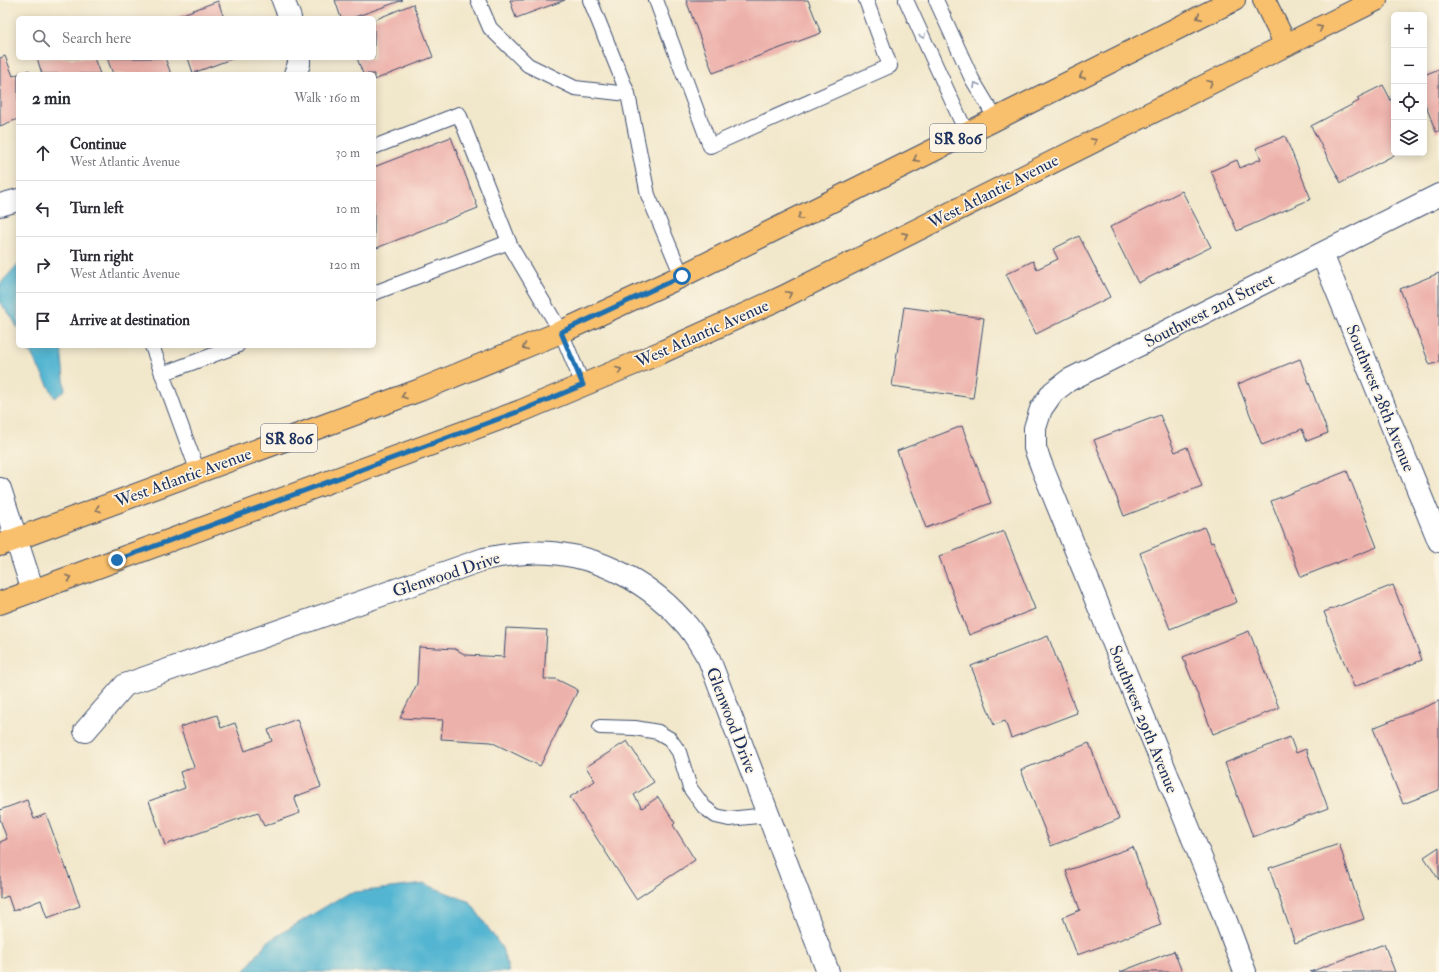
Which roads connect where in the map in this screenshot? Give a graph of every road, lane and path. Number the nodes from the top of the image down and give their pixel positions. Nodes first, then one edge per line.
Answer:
1 (283, 0) edge
2 (478, 0) edge
3 (590, 0) edge
4 (656, 0) edge
5 (866, 0) edge
6 (906, 0) edge
7 (936, 0) edge
8 (1234, 0) edge
9 (1264, 0) edge
10 (1376, 0) edge
11 (289, 16) edge
12 (1286, 45) junction
13 (299, 60) edge
14 (297, 72) edge
15 (628, 94) junction
16 (996, 119) junction
17 (967, 134) junction
18 (376, 146) edge
19 (1439, 195) edge
20 (16, 201) edge
21 (0, 205) edge
22 (509, 242) junction
23 (1322, 254) junction
24 (682, 276) junction
25 (376, 292) edge
26 (561, 332) junction
27 (153, 348) edge
28 (232, 348) edge
29 (162, 374) junction
30 (583, 385) junction
31 (1042, 467) joint
32 (198, 472) junction
33 (0, 489) edge
34 (1439, 541) edge
35 (8, 542) edge
36 (33, 591) junction
37 (0, 603) edge
38 (600, 727) dead end
39 (85, 731) dead end
40 (768, 815) junction
41 (828, 972) edge
42 (1245, 972) edge

1 - 11 street
2 - 15 lane
3 - 15 lane
4 - 5 lane
6 -> 17 lane
16 -> 7 lane
8 -> 16 main road, West Atlantic Avenue / SR 806
9 - 12 main road
12 -> 10 main road, West Atlantic Avenue
30 -> 12 main road, West Atlantic Avenue
13 - 14 street
15 - 24 lane
16 - 17 main road, West Atlantic Avenue / SR 806
17 -> 24 main road, West Atlantic Avenue / SR 806
18 - 22 lane
19 - 23 street, Southwest 2nd Street
20 - 21 street
22 - 25 lane
22 - 26 lane
23 - 31 street, Southwest 2nd Street
23 - 34 street, Southwest 28th Avenue
24 - 26 main road, West Atlantic Avenue / SR 806
26 - 30 lane
26 -> 32 main road, West Atlantic Avenue / SR 806
27 - 29 lane
28 - 29 lane
29 - 32 lane
36 -> 30 main road, West Atlantic Avenue
31 - 42 street, Southwest 29th Avenue
32 -> 35 main road, West Atlantic Avenue / SR 806
33 - 35 street
35 - 36 street
36 - 37 main road, West Atlantic Avenue
38 - 40 lane
39 - 40 street, Glenwood Drive
40 - 41 street, Glenwood Drive

